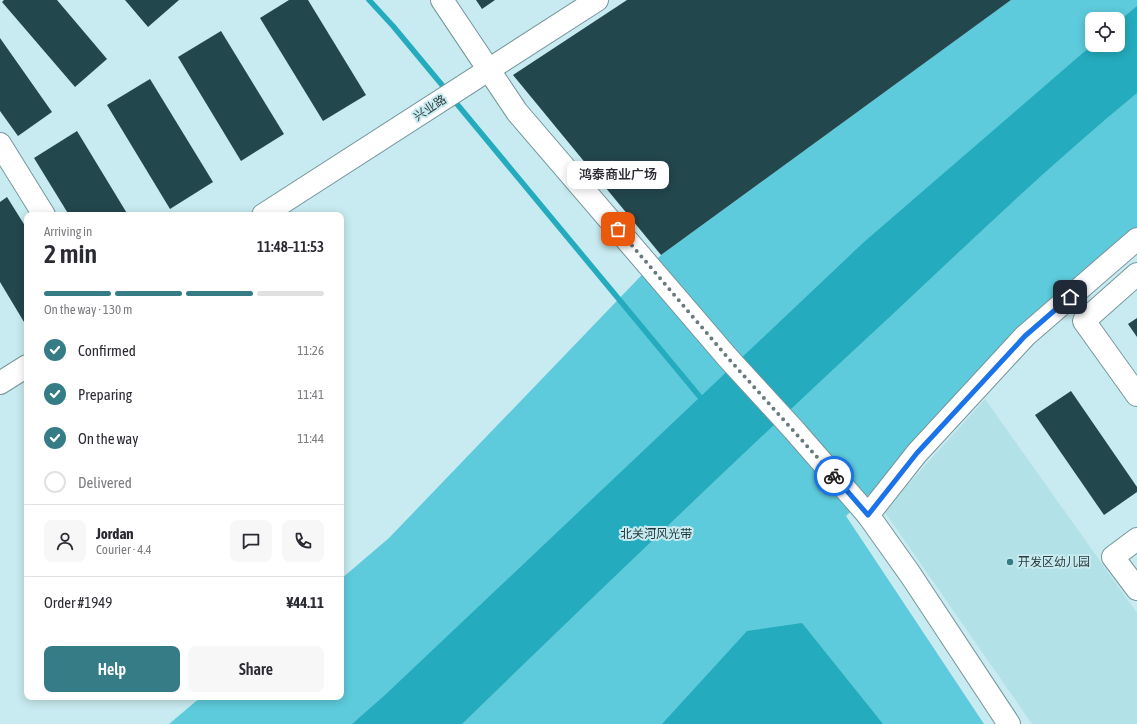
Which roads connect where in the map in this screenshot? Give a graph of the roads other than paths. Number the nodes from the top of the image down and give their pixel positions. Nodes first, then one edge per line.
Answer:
1 (442, 0) edge
2 (597, 0) edge
3 (488, 70) junction
4 (0, 144) edge
5 (42, 212) edge
6 (267, 212) edge
7 (1137, 239) edge
8 (1137, 274) edge
9 (24, 368) edge
10 (0, 383) edge
11 (1137, 395) edge
12 (868, 515) junction
13 (1137, 540) edge
14 (1137, 589) edge
15 (1009, 724) edge

1 - 3 street
2 - 3 street, 兴业路
3 - 6 street, 兴业路
3 - 12 street
4 - 5 street
7 - 12 street
8 - 11 street
9 - 10 street
12 - 15 street
13 - 14 street

